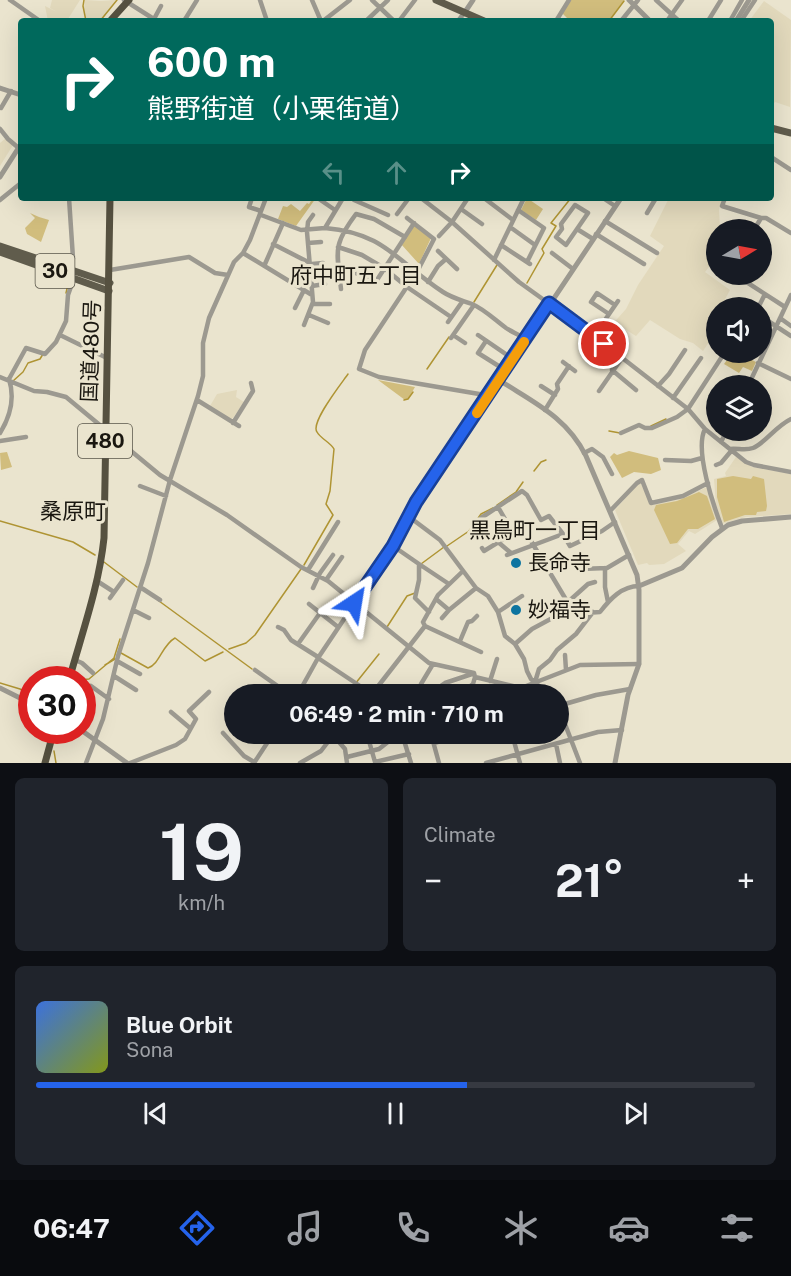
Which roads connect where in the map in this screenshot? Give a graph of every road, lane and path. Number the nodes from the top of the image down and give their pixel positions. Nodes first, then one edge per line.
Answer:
1 (10, 0) edge
2 (127, 0) edge
3 (197, 0) edge
4 (260, 0) edge
5 (312, 0) edge
6 (350, 0) edge
7 (372, 0) edge
8 (388, 0) edge
9 (415, 0) edge
10 (436, 0) edge
11 (473, 0) edge
12 (569, 0) edge
13 (656, 0) edge
14 (682, 0) edge
15 (721, 0) edge
16 (743, 0) edge
17 (755, 0) edge
18 (634, 2) edge
19 (161, 6) dead end
20 (380, 9) junction
21 (465, 12) junction
22 (672, 15) junction
23 (36, 18) edge
24 (112, 18) edge
25 (153, 18) edge
26 (157, 18) edge
27 (186, 18) edge
28 (266, 18) edge
29 (321, 18) edge
30 (326, 18) edge
31 (370, 18) edge
32 (390, 18) edge
33 (402, 18) edge
34 (460, 18) edge
35 (478, 18) edge
36 (558, 18) edge
37 (623, 18) edge
38 (647, 18) edge
39 (670, 18) edge
40 (676, 18) edge
41 (710, 18) edge
42 (732, 18) edge
43 (736, 18) edge
44 (743, 18) edge
45 (0, 88) edge
46 (11, 91) junction
47 (18, 94) edge
48 (1, 108) edge
49 (0, 129) edge
50 (774, 129) edge
51 (791, 133) edge
52 (18, 146) edge
53 (18, 150) edge
54 (774, 159) edge
55 (791, 170) edge
56 (0, 177) edge
57 (18, 185) edge
58 (0, 200) edge
59 (69, 201) edge
60 (110, 201) edge
61 (251, 201) dead end
62 (265, 201) edge
63 (322, 201) edge
64 (342, 201) edge
65 (359, 201) edge
66 (407, 201) edge
67 (425, 201) edge
68 (466, 201) edge
69 (488, 201) edge
70 (522, 201) edge
71 (608, 201) edge
72 (619, 201) edge
73 (654, 201) edge
74 (724, 201) edge
75 (615, 206) junction
76 (461, 209) junction
77 (335, 210) junction
78 (518, 210) junction
79 (401, 211) dead end
80 (649, 212) dead end
81 (261, 213) junction
82 (313, 215) dead end
83 (388, 215) dead end
84 (407, 218) dead end
85 (761, 218) joint
86 (513, 220) junction
87 (605, 221) junction
88 (452, 222) junction
89 (283, 223) junction
90 (414, 223) junction
91 (482, 224) dead end
92 (510, 227) junction
93 (325, 228) junction
94 (307, 229) junction
95 (577, 229) junction
96 (344, 230) junction
97 (791, 233) edge
98 (439, 236) dead end
99 (594, 236) junction
100 (405, 237) junction
101 (321, 242) dead end
102 (308, 243) junction
103 (273, 244) junction
104 (501, 245) junction
105 (536, 245) junction
106 (0, 246) edge
107 (338, 247) junction
108 (438, 251) dead end
109 (0, 252) edge
110 (243, 253) junction
111 (394, 253) junction
112 (657, 253) dead end
113 (552, 254) dead end
114 (446, 259) junction
115 (494, 260) junction
116 (309, 262) junction
117 (323, 263) dead end
118 (264, 264) junction
119 (644, 264) dead end
120 (339, 267) junction
121 (384, 268) junction
122 (454, 268) dead end
123 (573, 268) junction
124 (71, 270) junction
125 (110, 270) junction
126 (416, 274) junction
127 (228, 275) junction
128 (74, 278) junction
129 (428, 282) junction
130 (325, 284) dead end
131 (751, 285) edge
132 (312, 286) junction
133 (109, 287) junction
134 (407, 287) junction
135 (341, 289) dead end
136 (304, 290) junction
137 (765, 294) junction
138 (312, 295) junction
139 (791, 295) edge
140 (764, 297) edge
141 (462, 302) junction
142 (549, 303) junction
143 (313, 304) junction
144 (330, 304) dead end
145 (474, 305) junction
146 (785, 307) junction
147 (296, 308) dead end
148 (309, 315) junction
149 (452, 317) junction
150 (608, 317) junction
151 (780, 318) junction
152 (328, 322) dead end
153 (448, 322) dead end
154 (772, 324) edge
155 (304, 325) dead end
156 (775, 326) junction
157 (791, 326) edge
158 (772, 333) edge
159 (60, 335) junction
160 (478, 335) dead end
161 (594, 336) junction
162 (791, 336) edge
163 (526, 339) junction
164 (486, 341) junction
165 (462, 342) dead end
166 (685, 350) dead end
167 (107, 358) junction
168 (622, 358) junction
169 (669, 358) dead end
170 (701, 358) dead end
171 (513, 359) junction
172 (563, 362) dead end
173 (676, 363) junction
174 (718, 363) edge
175 (758, 363) joint
176 (569, 366) junction
177 (505, 370) junction
178 (575, 370) dead end
179 (612, 370) junction
180 (753, 375) edge
181 (0, 377) edge
182 (791, 379) edge
183 (499, 380) junction
184 (10, 382) junction
185 (251, 383) dead end
186 (541, 386) dead end
187 (658, 386) junction
188 (601, 390) dead end
189 (636, 390) dead end
190 (555, 395) junction
191 (488, 397) junction
192 (673, 398) junction
193 (197, 400) junction
194 (545, 410) junction
195 (688, 410) junction
196 (791, 419) edge
197 (705, 429) junction
198 (105, 430) junction
199 (0, 433) edge
200 (621, 433) dead end
201 (26, 437) dead end
202 (0, 441) edge
203 (721, 442) joint
204 (731, 449) junction
205 (584, 453) junction
206 (702, 458) junction
207 (665, 460) dead end
208 (717, 465) dead end
209 (612, 471) dead end
210 (791, 472) edge
211 (170, 480) junction
212 (708, 483) junction
213 (140, 486) dead end
214 (165, 496) junction
215 (498, 507) junction
216 (610, 511) junction
217 (408, 516) junction
218 (791, 517) edge
219 (615, 522) junction
220 (338, 525) dead end
221 (487, 528) junction
222 (722, 528) junction
223 (563, 534) junction
224 (476, 535) dead end
225 (528, 537) dead end
226 (498, 543) junction
227 (393, 546) junction
228 (534, 546) junction
229 (482, 548) dead end
230 (629, 555) junction
231 (332, 558) dead end
232 (342, 558) dead end
233 (419, 564) junction
234 (580, 568) dead end
235 (605, 568) junction
236 (308, 570) junction
237 (463, 571) junction
238 (319, 576) junction
239 (123, 580) dead end
240 (326, 580) junction
241 (97, 581) junction
242 (595, 582) dead end
243 (449, 585) junction
244 (639, 586) junction
245 (140, 587) junction
246 (313, 588) dead end
247 (476, 588) junction
248 (114, 592) junction
249 (522, 596) dead end
250 (110, 598) dead end
251 (436, 599) junction
252 (160, 600) dead end
253 (568, 602) junction
254 (608, 602) junction
255 (354, 603) junction
256 (309, 604) dead end
257 (571, 608) junction
258 (449, 609) junction
259 (133, 610) junction
260 (429, 612) junction
261 (498, 612) junction
262 (593, 612) junction
263 (320, 613) junction
264 (477, 616) dead end
265 (145, 618) dead end
266 (442, 618) dead end
267 (425, 626) junction
268 (278, 627) dead end
269 (338, 627) junction
270 (460, 641) junction
271 (298, 644) junction
272 (515, 644) junction
273 (410, 647) junction
274 (481, 652) dead end
275 (318, 658) junction
276 (564, 658) dead end
277 (497, 659) dead end
278 (75, 660) junction
279 (117, 661) junction
280 (433, 664) junction
281 (639, 664) junction
282 (73, 666) edge
283 (86, 666) edge
284 (255, 670) dead end
285 (566, 670) junction
286 (140, 674) dead end
287 (475, 675) junction
288 (114, 676) junction
289 (490, 681) junction
290 (535, 682) junction
291 (275, 684) edge
292 (304, 684) edge
293 (357, 684) edge
294 (380, 684) edge
295 (421, 684) dead end
296 (444, 684) edge
297 (473, 684) edge
298 (0, 688) edge
299 (630, 688) junction
300 (96, 690) edge
301 (136, 690) dead end
302 (209, 692) dead end
303 (18, 697) edge
304 (109, 699) junction
305 (569, 703) edge
306 (171, 712) dead end
307 (189, 728) junction
308 (621, 730) junction
309 (223, 733) dead end
310 (96, 735) edge
311 (569, 737) edge
312 (570, 740) junction
313 (96, 741) edge
314 (50, 744) edge
315 (93, 744) edge
316 (266, 744) edge
317 (328, 744) edge
318 (342, 744) edge
319 (370, 744) edge
320 (385, 744) edge
321 (406, 744) edge
322 (434, 744) edge
323 (515, 744) edge
324 (556, 744) joint
325 (372, 751) junction
326 (409, 754) junction
327 (315, 755) junction
328 (518, 755) junction
329 (347, 760) edge
330 (495, 762) edge
331 (45, 763) edge
332 (86, 763) edge
333 (128, 763) edge
334 (254, 763) edge
335 (300, 763) edge
336 (313, 763) edge
337 (411, 763) edge
338 (439, 763) edge
339 (486, 763) edge
340 (520, 763) edge
341 (560, 763) edge
342 (580, 763) edge
343 (615, 763) edge

1 - 23 street
2 - 24 highway
2 - 25 street
3 - 27 street
4 - 28 street
5 - 29 street
6 - 30 street
7 - 20 street
8 - 20 street
9 - 33 street
10 - 21 main road
11 - 21 street
12 - 36 street
13 - 22 street
14 - 22 street
15 - 41 street
16 - 42 street
16 - 43 street
17 - 44 street
18 - 37 street
18 - 38 street
19 - 26 street
20 - 31 street
20 - 32 street
21 - 34 street
21 - 35 main road
22 - 39 street
22 - 40 street
45 - 46 street
46 - 47 street
46 - 48 street
49 - 52 street
50 - 51 main road
53 - 56 street
54 - 55 street
57 - 58 street
59 - 124 street
60 - 125 highway, 国道480号 / 480
61 - 81 street
62 - 81 street
63 - 77 street
64 - 77 street
65 - 83 street
66 - 79 street
67 - 88 street
68 - 76 street
69 - 86 street
70 - 78 street
71 - 75 street
72 - 75 street
73 - 80 street
74 - 85 street
75 - 87 street
76 - 88 street
76 - 91 street
77 - 93 street
78 - 86 street
78 - 105 street
81 - 89 street
81 - 110 street
82 - 94 street
84 - 90 street
85 - 97 street
86 - 92 street
87 - 99 street
87 - 112 street
88 - 98 street
88 - 115 street
89 - 94 street
89 - 103 street
90 - 100 street
90 - 126 street
92 - 104 street
92 - 105 street
93 - 94 street
93 - 96 street
94 - 102 street
95 - 95 street
95 - 99 street
96 - 100 street
96 - 107 street
96 - 111 street
99 - 119 street
99 - 123 street
100 - 111 street
101 - 102 street
102 - 116 street
103 - 116 street
103 - 118 street
104 - 105 street
104 - 115 street
106 - 124 main road, 30
107 - 120 street
107 - 121 street
108 - 114 street
109 - 128 main road, 30
110 - 118 street
110 - 127 street
111 - 121 street
111 - 126 street
113 - 123 street
114 - 122 street
114 - 129 street
115 - 142 street
116 - 117 street
116 - 132 street
118 - 136 street
120 - 121 street
120 - 135 street
121 - 134 street
123 - 142 street
124 - 133 main road, 30
125 - 127 street
125 - 133 highway, 国道480号 / 480
126 - 129 street
126 - 134 street
127 - 193 street
128 - 133 main road, 30
128 - 159 street
129 - 141 street
130 - 132 street
131 - 137 street
132 - 138 street
133 - 167 highway, 国道480号 / 480
134 - 149 street
134 - 191 street
136 - 138 street
136 - 147 street
137 - 140 street
137 - 146 street
138 - 143 street
139 - 146 street
141 - 145 street
141 - 149 street
142 - 161 street
142 - 163 street
143 - 144 street
143 - 148 street
145 - 163 street
145 - 165 street
146 - 151 street
148 - 152 street
148 - 155 street
149 - 153 street
150 - 150 street
150 - 161 street
151 - 156 street
151 - 157 street
154 - 156 street
156 - 158 street
156 - 162 street
159 - 167 street
159 - 184 street
160 - 164 street
161 - 168 street
163 - 171 street
164 - 171 street
164 - 177 street
166 - 173 street
167 - 198 highway, 国道480号 / 480
168 - 179 street
168 - 187 street
169 - 173 street
170 - 192 street
171 - 177 street
172 - 176 street
173 - 187 street
174 - 195 street
175 - 180 street
175 - 182 street
176 - 178 street
176 - 190 street
177 - 183 street
179 - 188 street
179 - 189 street
181 - 184 street
183 - 191 street
183 - 194 street
184 - 198 street
184 - 199 street
185 - 193 street
186 - 190 street
187 - 192 street
190 - 194 street
191 - 217 street
192 - 195 street
193 - 211 street
194 - 205 street
195 - 197 street
195 - 200 street
196 - 204 street
197 - 203 street
197 - 206 street
198 - 211 street
198 - 241 highway, 国道480号 / 480
201 - 202 street
203 - 204 street
204 - 208 street
204 - 210 street
205 - 209 street
205 - 216 street
206 - 207 street
206 - 212 street
211 - 214 street
211 - 236 street
212 - 216 street
212 - 222 street
213 - 214 street
214 - 245 street
215 - 221 street
215 - 223 street
215 - 226 street
216 - 219 street
217 - 227 street
217 - 237 street
218 - 222 street
219 - 223 street
219 - 230 street
220 - 236 street
221 - 224 street
221 - 226 street
222 - 244 street
223 - 228 street
225 - 228 street
226 - 228 street
226 - 229 street
227 - 233 street
227 - 255 street
228 - 253 street
230 - 235 street
230 - 244 street
231 - 238 street
232 - 240 street
233 - 243 street
233 - 260 street
234 - 235 street
235 - 254 street
236 - 238 street
237 - 243 street
237 - 247 street
238 - 240 street
238 - 246 street
239 - 248 street
240 - 255 street
241 - 248 street
241 - 278 highway, 国道480号 / 480
242 - 253 street
243 - 251 street
244 - 254 street
244 - 281 street
245 - 252 street
245 - 259 street
247 - 258 street
247 - 261 street
248 - 250 street
249 - 261 street
251 - 258 street
251 - 260 street
253 - 257 street
254 - 262 street
255 - 269 street
255 - 273 street
256 - 263 street
257 - 262 street
257 - 272 street
258 - 266 street
259 - 265 street
259 - 279 street
260 - 267 street
261 - 272 street
262 - 290 street
263 - 269 street
263 - 271 street
264 - 270 street
267 - 270 street
267 - 273 street
268 - 271 street
269 - 275 street
270 - 274 street
271 - 275 street
272 - 290 street
273 - 280 street
273 - 294 street
275 - 292 street
275 - 293 street
276 - 285 street
277 - 289 street
278 - 282 highway, 国道480号 / 480
278 - 283 street
279 - 286 street
279 - 288 street
280 - 287 street
280 - 295 street
281 - 285 street
281 - 299 street
284 - 291 street
285 - 290 street
287 - 289 street
287 - 296 street
287 - 297 street
288 - 301 street
288 - 304 street
289 - 290 street
298 - 303 street
299 - 305 street
299 - 308 street
300 - 304 street
302 - 307 street
304 - 310 street
306 - 307 street
307 - 333 street
308 - 312 street
308 - 343 street
309 - 334 street
311 - 312 street
312 - 342 street
313 - 333 street
314 - 331 highway
315 - 332 street
316 - 334 street
317 - 327 street
318 - 329 street
319 - 325 street
320 - 325 street
321 - 326 street
322 - 338 street
323 - 328 street
324 - 328 street
324 - 341 street
325 - 326 street
325 - 329 street
326 - 337 street
327 - 335 street
327 - 336 street
328 - 330 street
328 - 340 street
330 - 339 street

